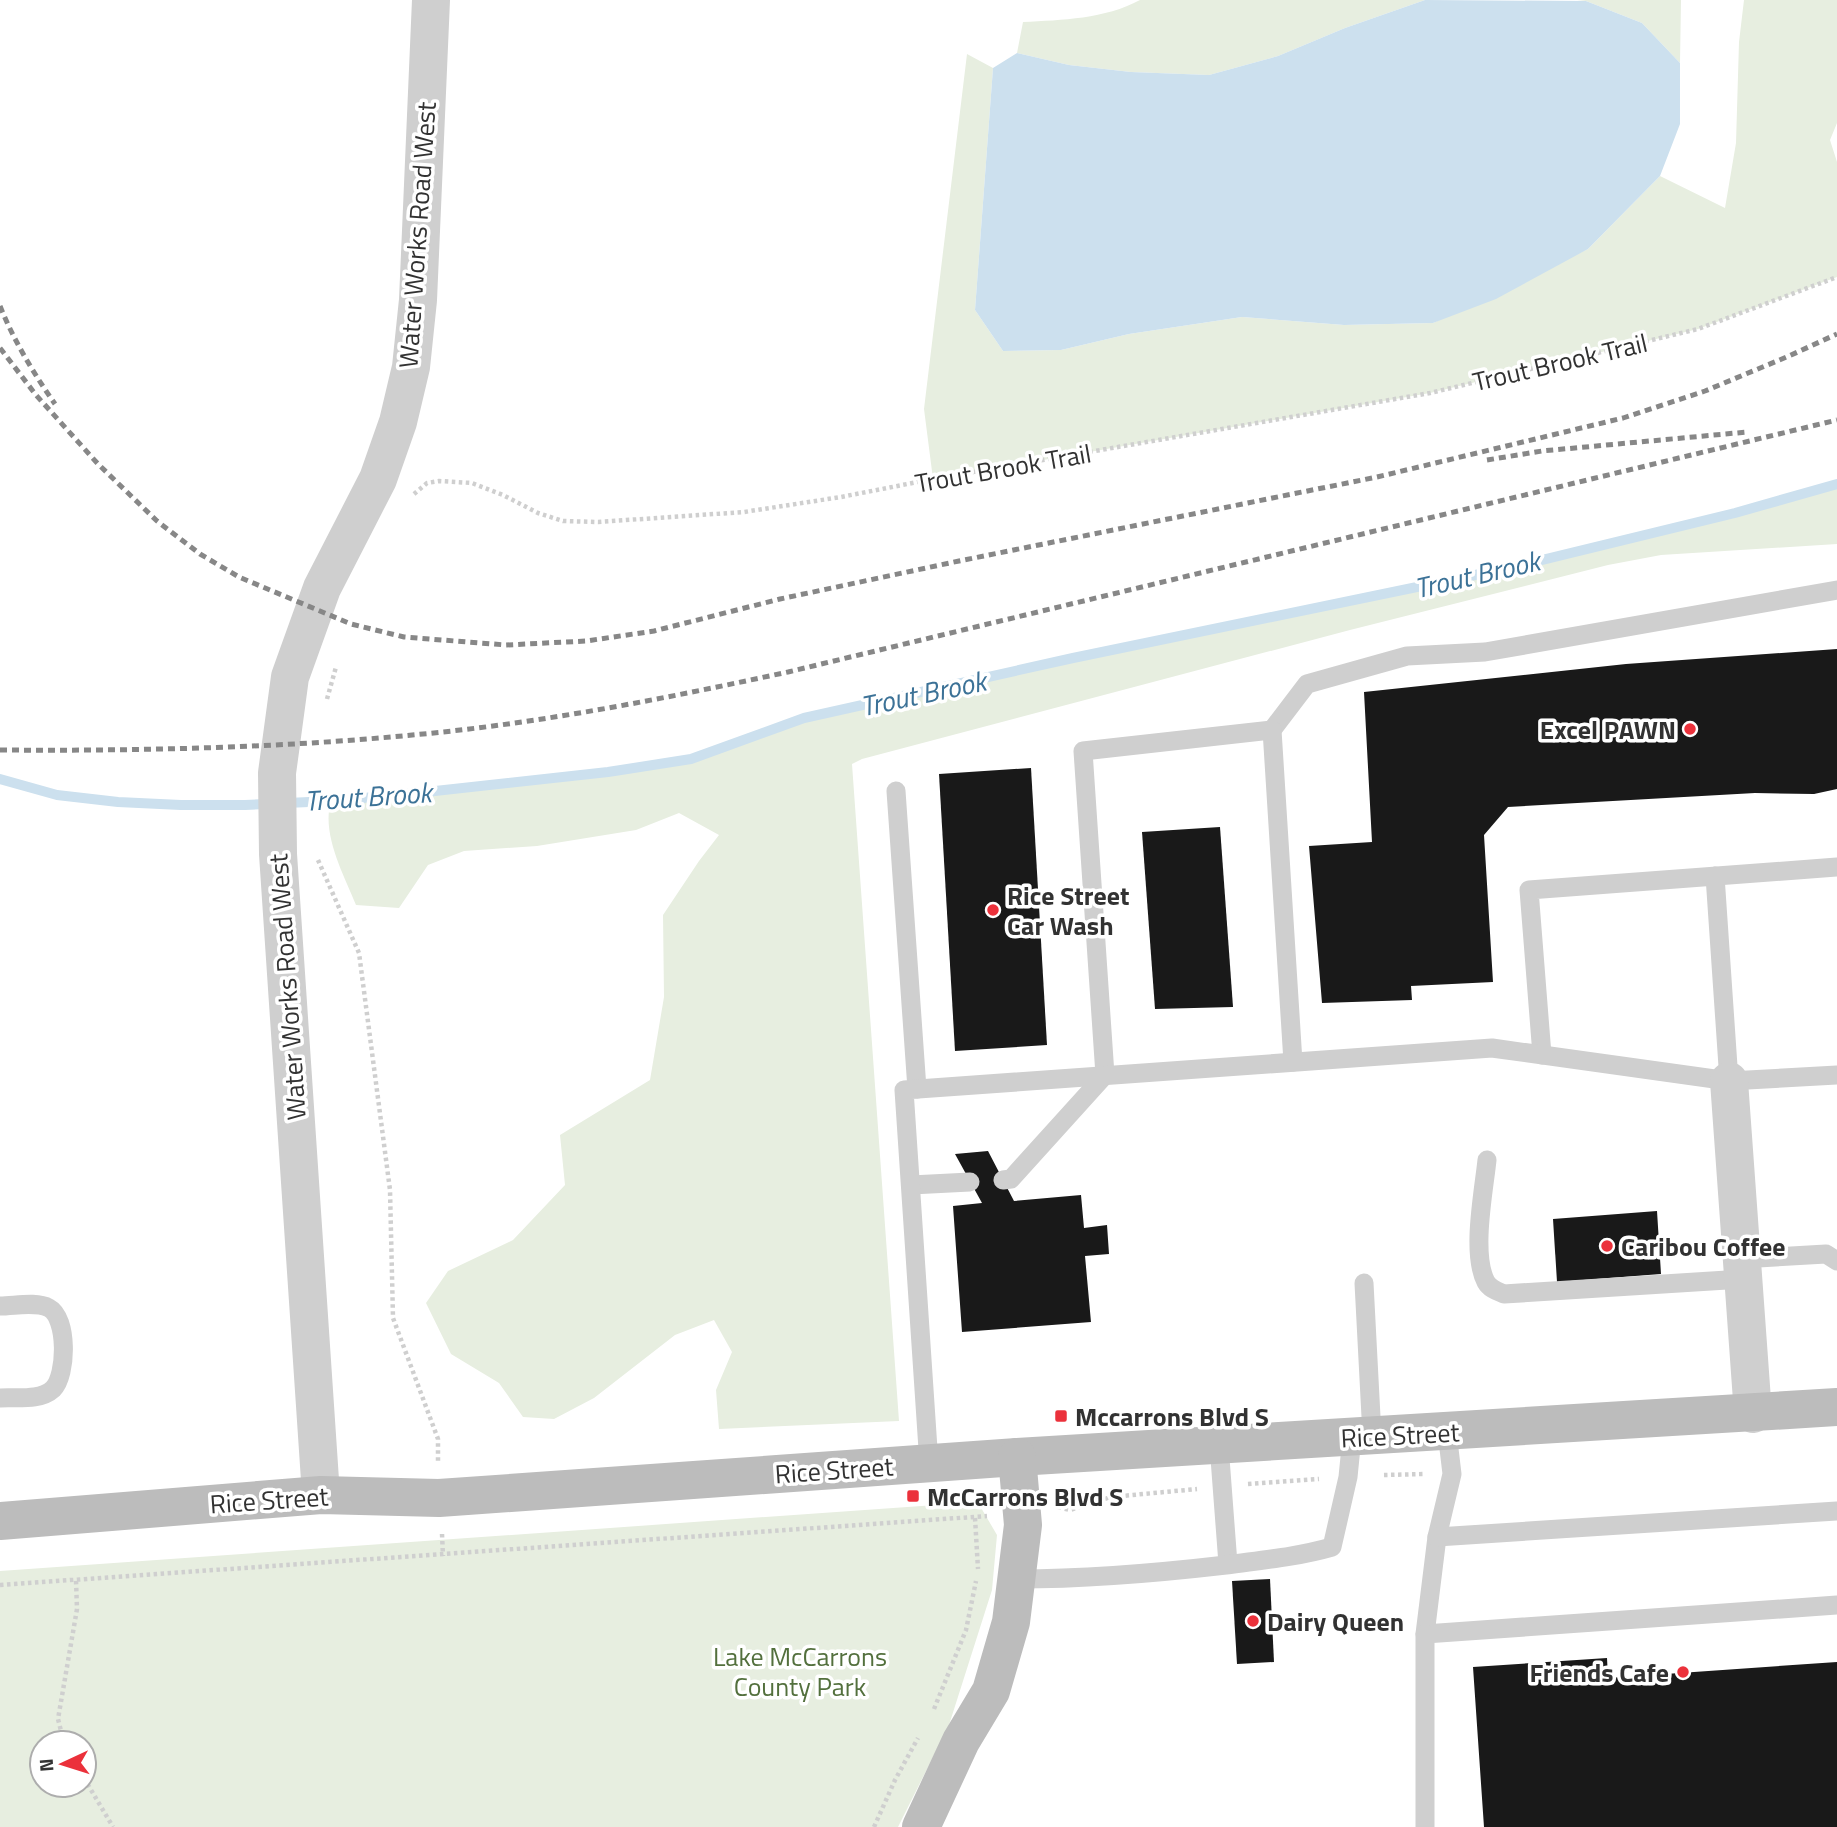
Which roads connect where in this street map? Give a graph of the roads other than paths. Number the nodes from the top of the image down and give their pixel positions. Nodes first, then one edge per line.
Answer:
1 (431, 0) edge
2 (1837, 590) edge
3 (1272, 730) junction
4 (896, 791) dead end
5 (1837, 867) edge
6 (1715, 876) junction
7 (1542, 1055) junction
8 (1293, 1062) junction
9 (1105, 1075) junction
10 (1837, 1075) edge
11 (1729, 1081) junction
12 (917, 1089) junction
13 (1488, 1160) dead end
14 (1003, 1180) dead end
15 (970, 1182) dead end
16 (911, 1185) junction
17 (1837, 1261) edge
18 (1742, 1269) junction
19 (1364, 1283) dead end
20 (0, 1306) edge
21 (0, 1398) edge
22 (1837, 1407) edge
23 (1753, 1413) junction
24 (1447, 1432) junction
25 (1362, 1437) junction
26 (1219, 1445) junction
27 (1017, 1457) junction
28 (929, 1464) junction
29 (321, 1495) junction
30 (1837, 1511) edge
31 (0, 1521) edge
32 (1437, 1537) junction
33 (1227, 1564) junction
34 (1017, 1579) junction
35 (1837, 1605) edge
36 (1424, 1634) junction
37 (922, 1827) edge
38 (1425, 1827) edge

1 - 29 street, Water Works Road West
2 - 3 lane
3 - 8 lane
3 - 9 lane
4 - 12 lane
5 - 6 lane
6 - 7 lane
6 - 11 lane
7 - 8 lane
7 - 11 lane
8 - 9 lane
9 - 12 lane
9 - 14 lane
10 - 11 lane
11 - 18 street
12 - 16 lane
13 - 18 lane
15 - 16 lane
16 - 28 lane
17 - 18 lane
18 - 23 street
19 - 25 lane
20 - 21 lane
22 - 23 main road, Rice Street
23 - 24 main road, Rice Street
24 - 25 main road, Rice Street
24 - 32 lane
25 - 26 main road, Rice Street
25 - 33 lane
26 - 27 main road, Rice Street
26 - 33 lane
27 - 28 main road, Rice Street
27 - 34 main road
28 - 29 main road, Rice Street
29 - 31 main road, Rice Street
30 - 32 lane
32 - 36 lane
33 - 34 lane
34 - 37 main road
35 - 36 lane
36 - 38 lane

